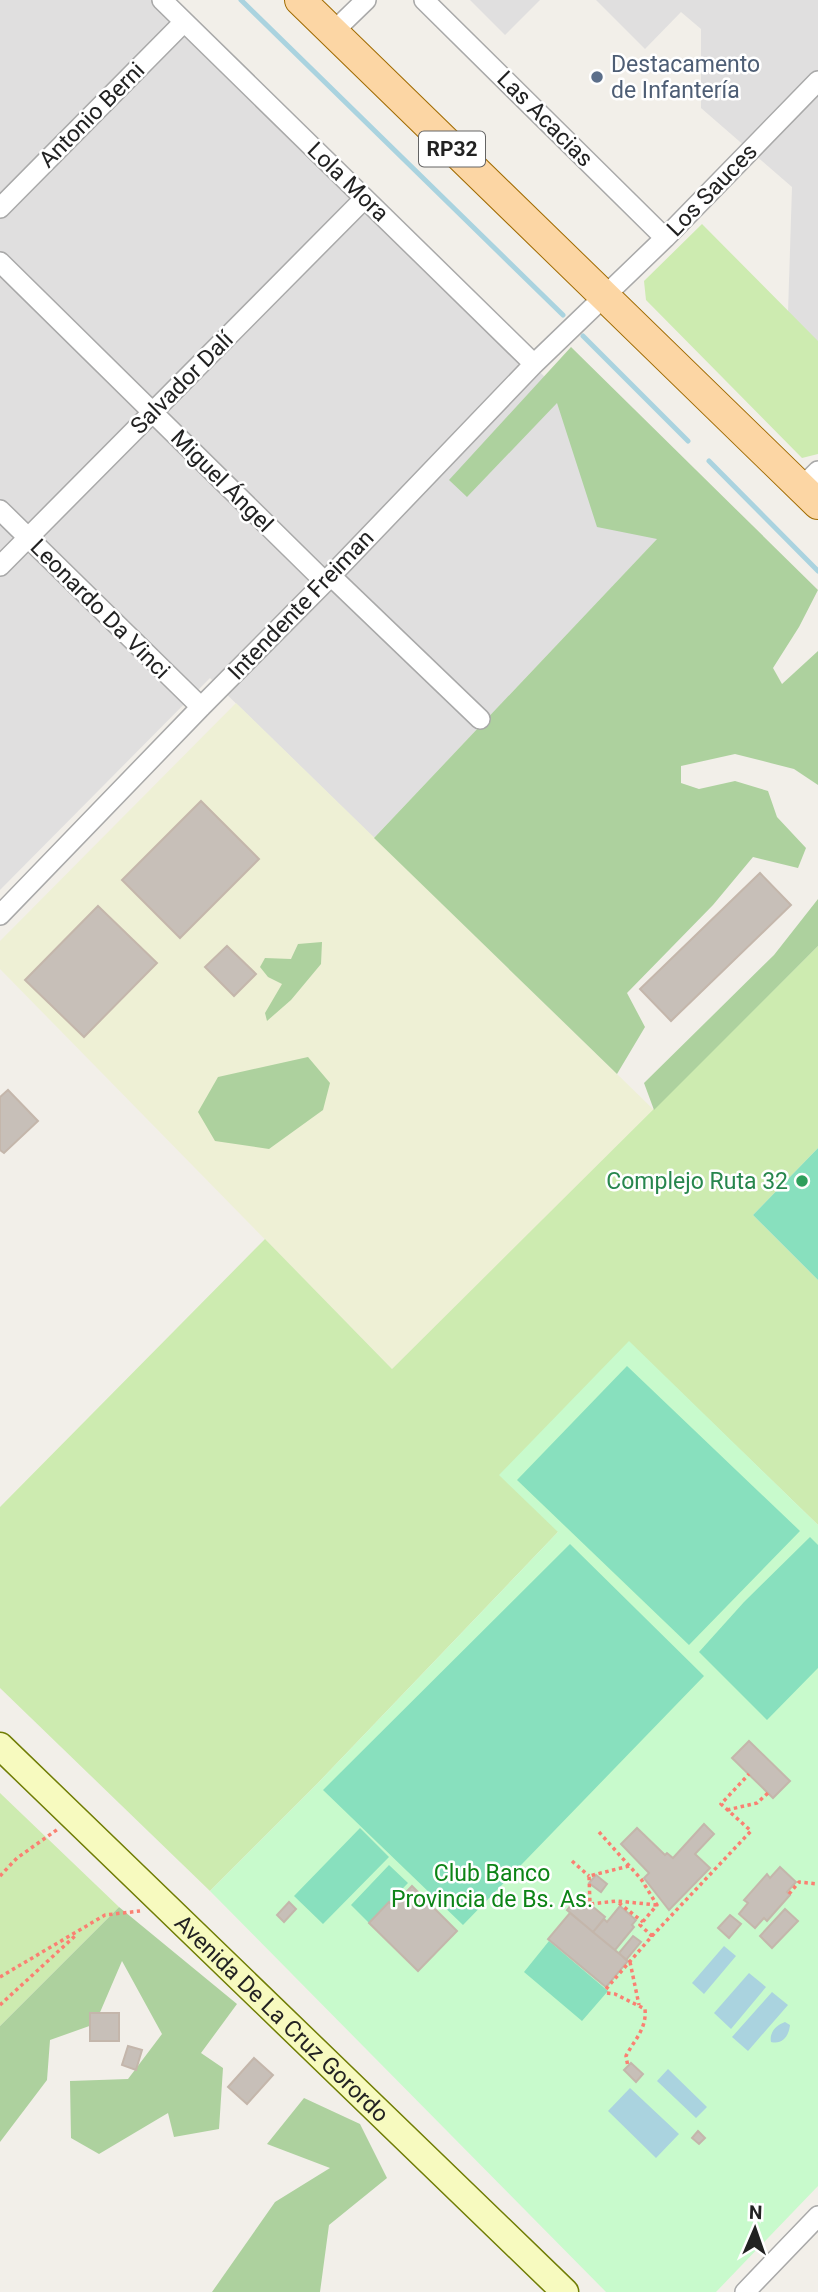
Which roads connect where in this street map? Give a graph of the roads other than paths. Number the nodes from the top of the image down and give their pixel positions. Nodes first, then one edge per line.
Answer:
1 (162, 0) edge
2 (300, 0) edge
3 (366, 0) edge
4 (424, 0) edge
5 (184, 22) junction
6 (333, 32) junction
7 (818, 81) edge
8 (364, 199) junction
9 (0, 208) edge
10 (665, 239) junction
11 (0, 262) edge
12 (605, 298) junction
13 (534, 364) junction
14 (153, 412) junction
15 (813, 487) edge
16 (0, 510) edge
17 (28, 537) junction
18 (0, 566) edge
19 (328, 579) junction
20 (201, 708) junction
21 (480, 719) dead end
22 (0, 914) edge
23 (0, 1746) edge
24 (818, 2216) edge
25 (565, 2292) edge
26 (745, 2292) edge

1 - 5 street, Lola Mora
2 - 6 main road, RP32
3 - 6 street
4 - 10 street, Las Acacias
5 - 8 street, Lola Mora
5 - 9 street, Antonio Berni
6 - 12 main road, RP32
7 - 10 street, Los Sauces
8 - 13 street, Lola Mora
8 - 14 street, Salvador Dalí
10 - 12 street, Los Sauces
11 - 14 street, Miguel Ángel
12 - 13 street, Intendente Freiman
12 - 15 main road, RP32
13 - 19 street, Intendente Freiman
14 - 17 street, Salvador Dalí
14 - 19 street, Miguel Ángel
16 - 17 street, Leonardo Da Vinci
17 - 18 street, Salvador Dalí
17 - 20 street, Leonardo Da Vinci
19 - 20 street, Intendente Freiman
19 - 21 street, Miguel Ángel
20 - 22 street, Intendente Freiman
23 - 25 main road, Avenida De La Cruz Gorordo
24 - 26 street

